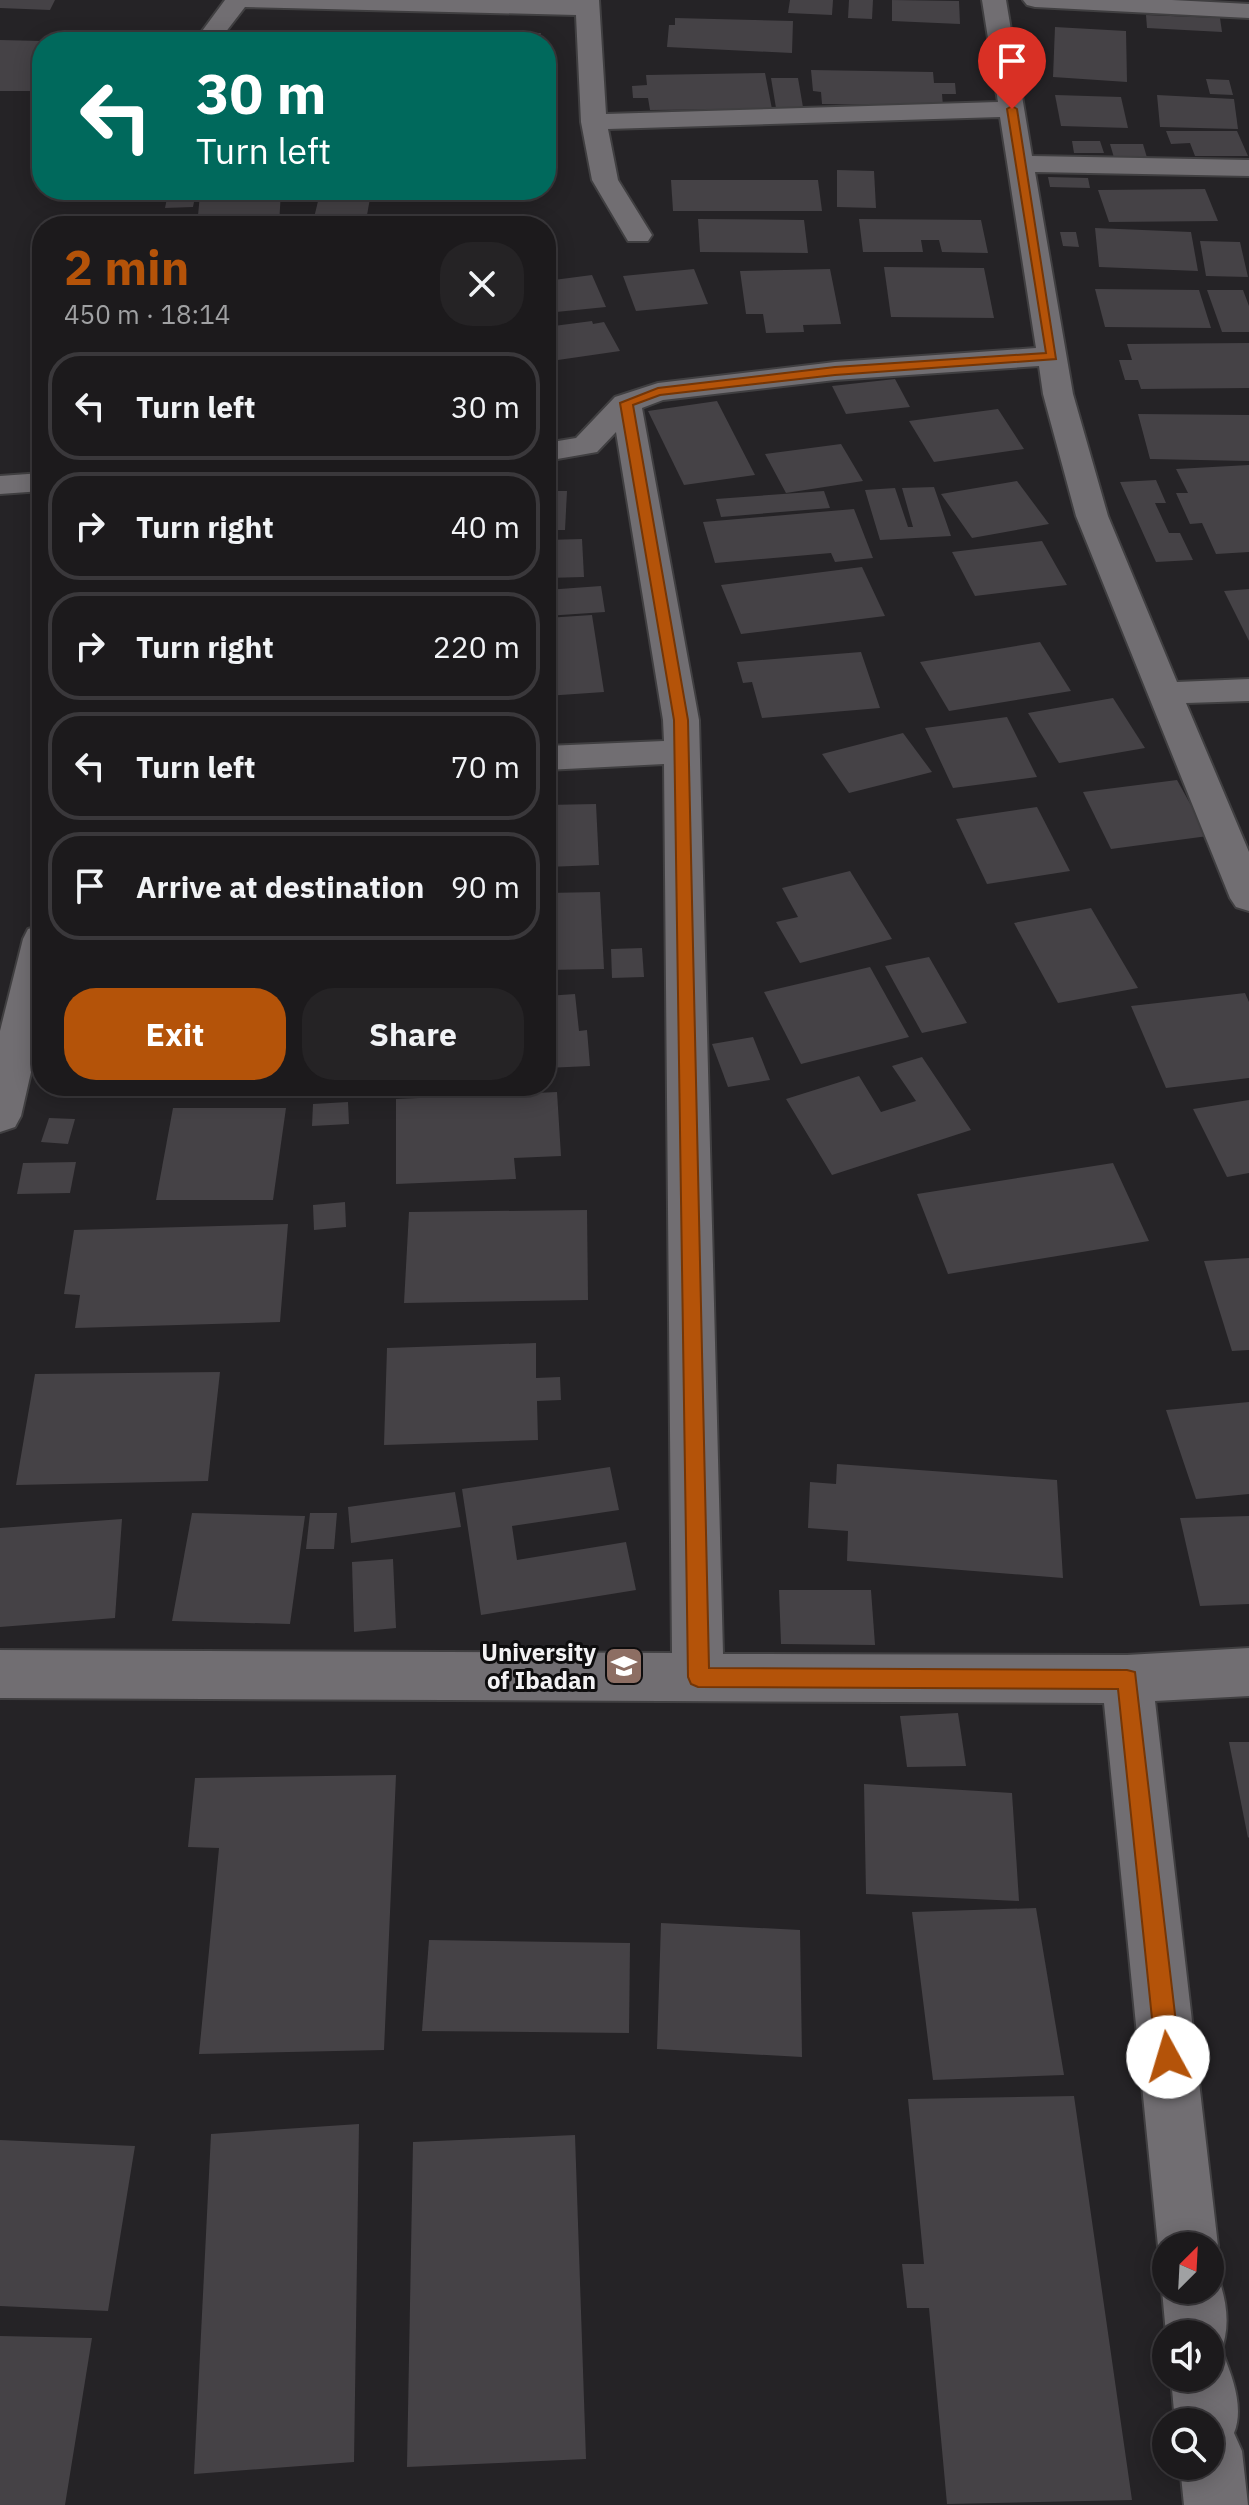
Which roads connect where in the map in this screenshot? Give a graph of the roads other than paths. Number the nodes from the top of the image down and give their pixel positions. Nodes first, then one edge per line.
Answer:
1 (237, 0) edge
2 (994, 0) edge
3 (1035, 0) edge
4 (587, 4) edge
5 (1249, 11) edge
6 (213, 32) edge
7 (1012, 109) junction
8 (594, 122) junction
9 (1021, 164) junction
10 (1249, 168) edge
11 (638, 235) dead end
12 (1052, 356) junction
13 (626, 403) junction
14 (556, 450) edge
15 (32, 483) edge
16 (0, 485) edge
17 (1249, 690) edge
18 (1165, 693) junction
19 (681, 752) junction
20 (556, 758) edge
21 (1249, 898) edge
22 (32, 981) edge
23 (0, 1116) edge
24 (1249, 1672) edge
25 (0, 1674) edge
26 (698, 1677) junction
27 (1127, 1679) junction
28 (1186, 2232) edge
29 (1213, 2480) edge
30 (1216, 2505) edge

1 - 4 street
1 - 6 street
2 - 7 street
3 - 5 street
4 - 8 street
7 - 8 street
7 - 9 street
8 - 11 street
9 - 10 street
9 - 12 street
12 - 13 street
12 - 18 street
13 - 14 street
13 - 19 street
15 - 16 street
17 - 18 street
18 - 21 street
19 - 20 street
19 - 26 street
22 - 23 street
24 - 27 street
25 - 26 street
26 - 27 street
27 - 28 street
29 - 30 street

